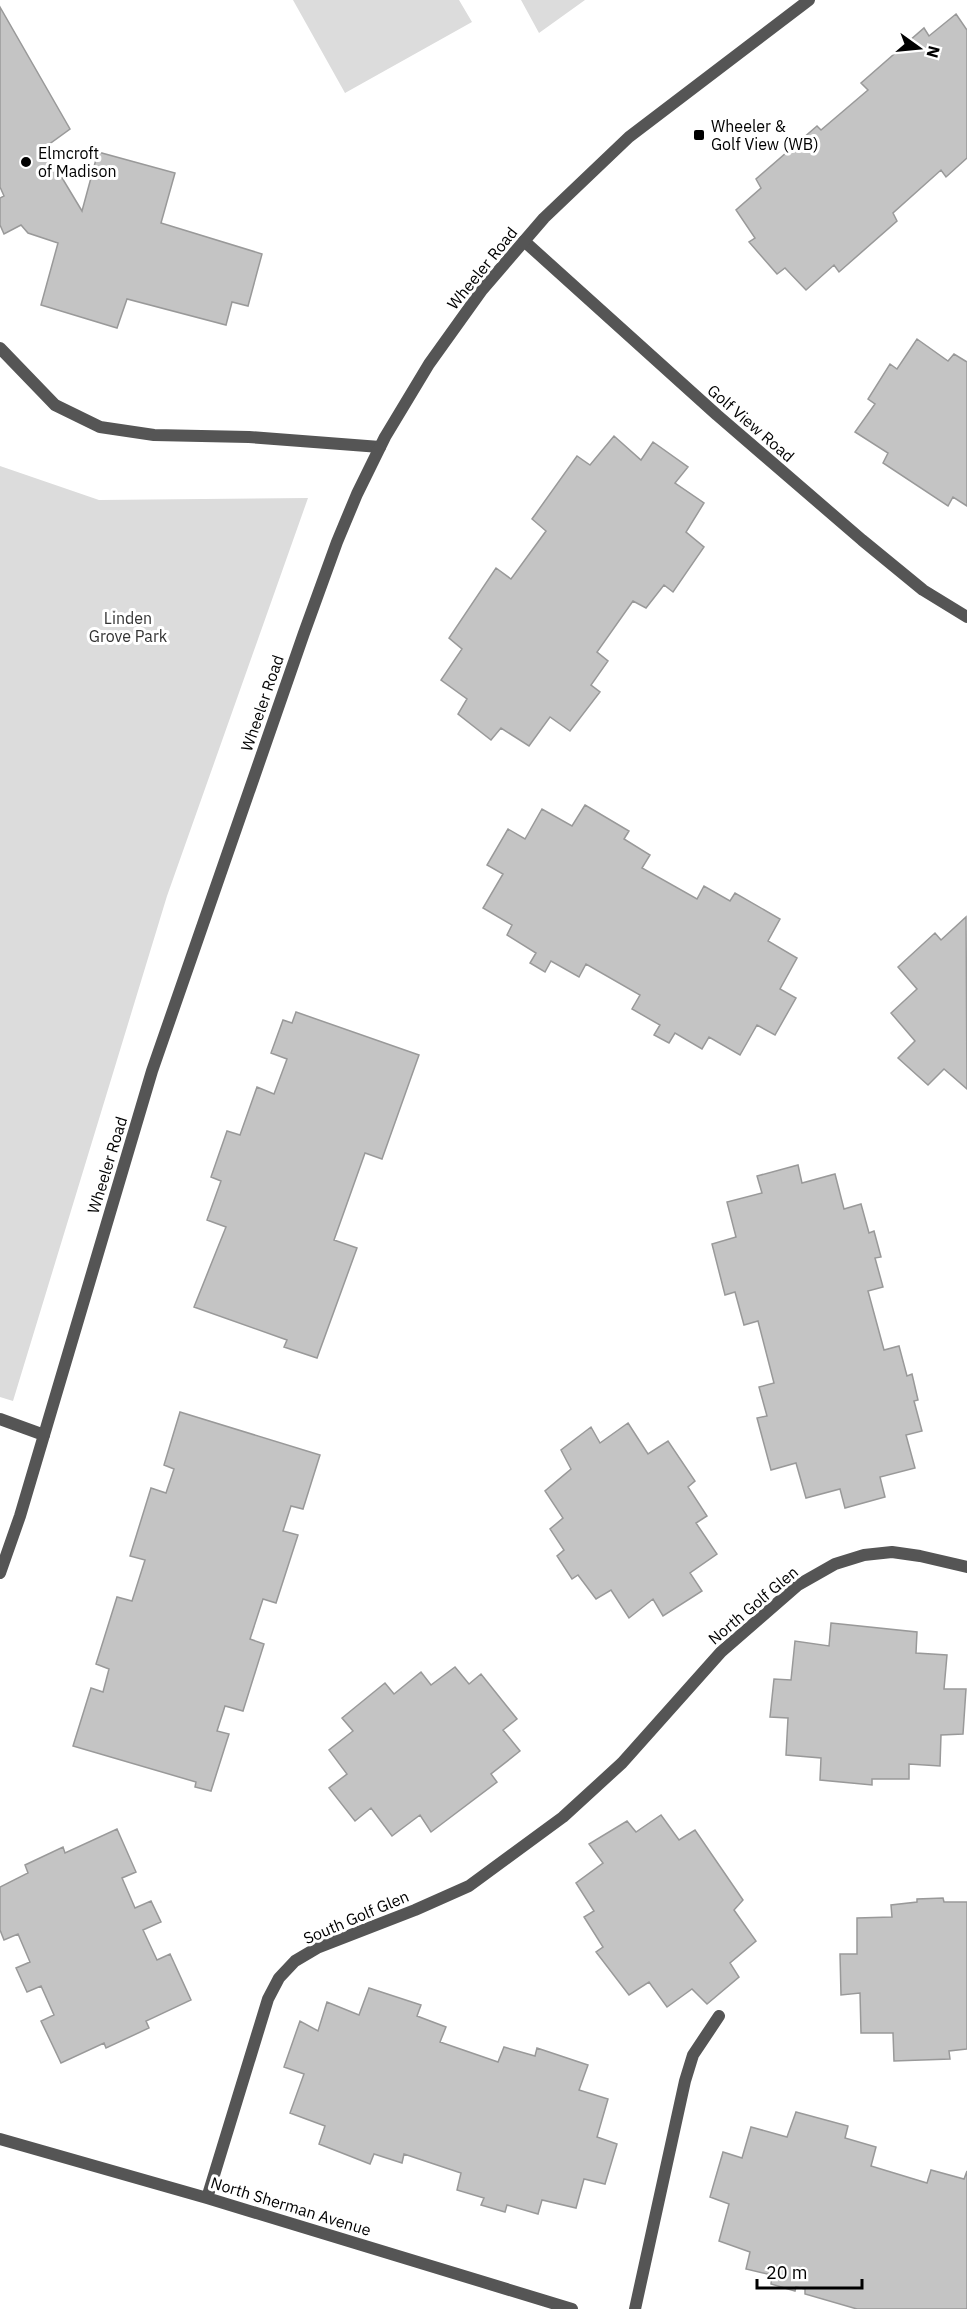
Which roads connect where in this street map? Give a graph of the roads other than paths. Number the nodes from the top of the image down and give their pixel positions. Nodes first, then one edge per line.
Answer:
1 (809, 0) edge
2 (524, 241) junction
3 (0, 348) edge
4 (380, 447) junction
5 (967, 617) edge
6 (0, 1419) edge
7 (44, 1435) junction
8 (967, 1568) edge
9 (0, 1573) edge
10 (607, 1777) joint
11 (719, 2016) dead end
12 (0, 2139) edge
13 (207, 2198) junction
14 (572, 2309) edge
15 (635, 2309) edge

1 - 2 street, Wheeler Road
2 - 4 street, Wheeler Road
2 - 5 street, Golf View Road
3 - 4 street
4 - 7 street, Wheeler Road
6 - 7 street
7 - 9 street, Wheeler Road
8 - 10 street, North Golf Glen
10 - 13 street, South Golf Glen
11 - 15 street
12 - 13 street, North Sherman Avenue
13 - 14 street, North Sherman Avenue

